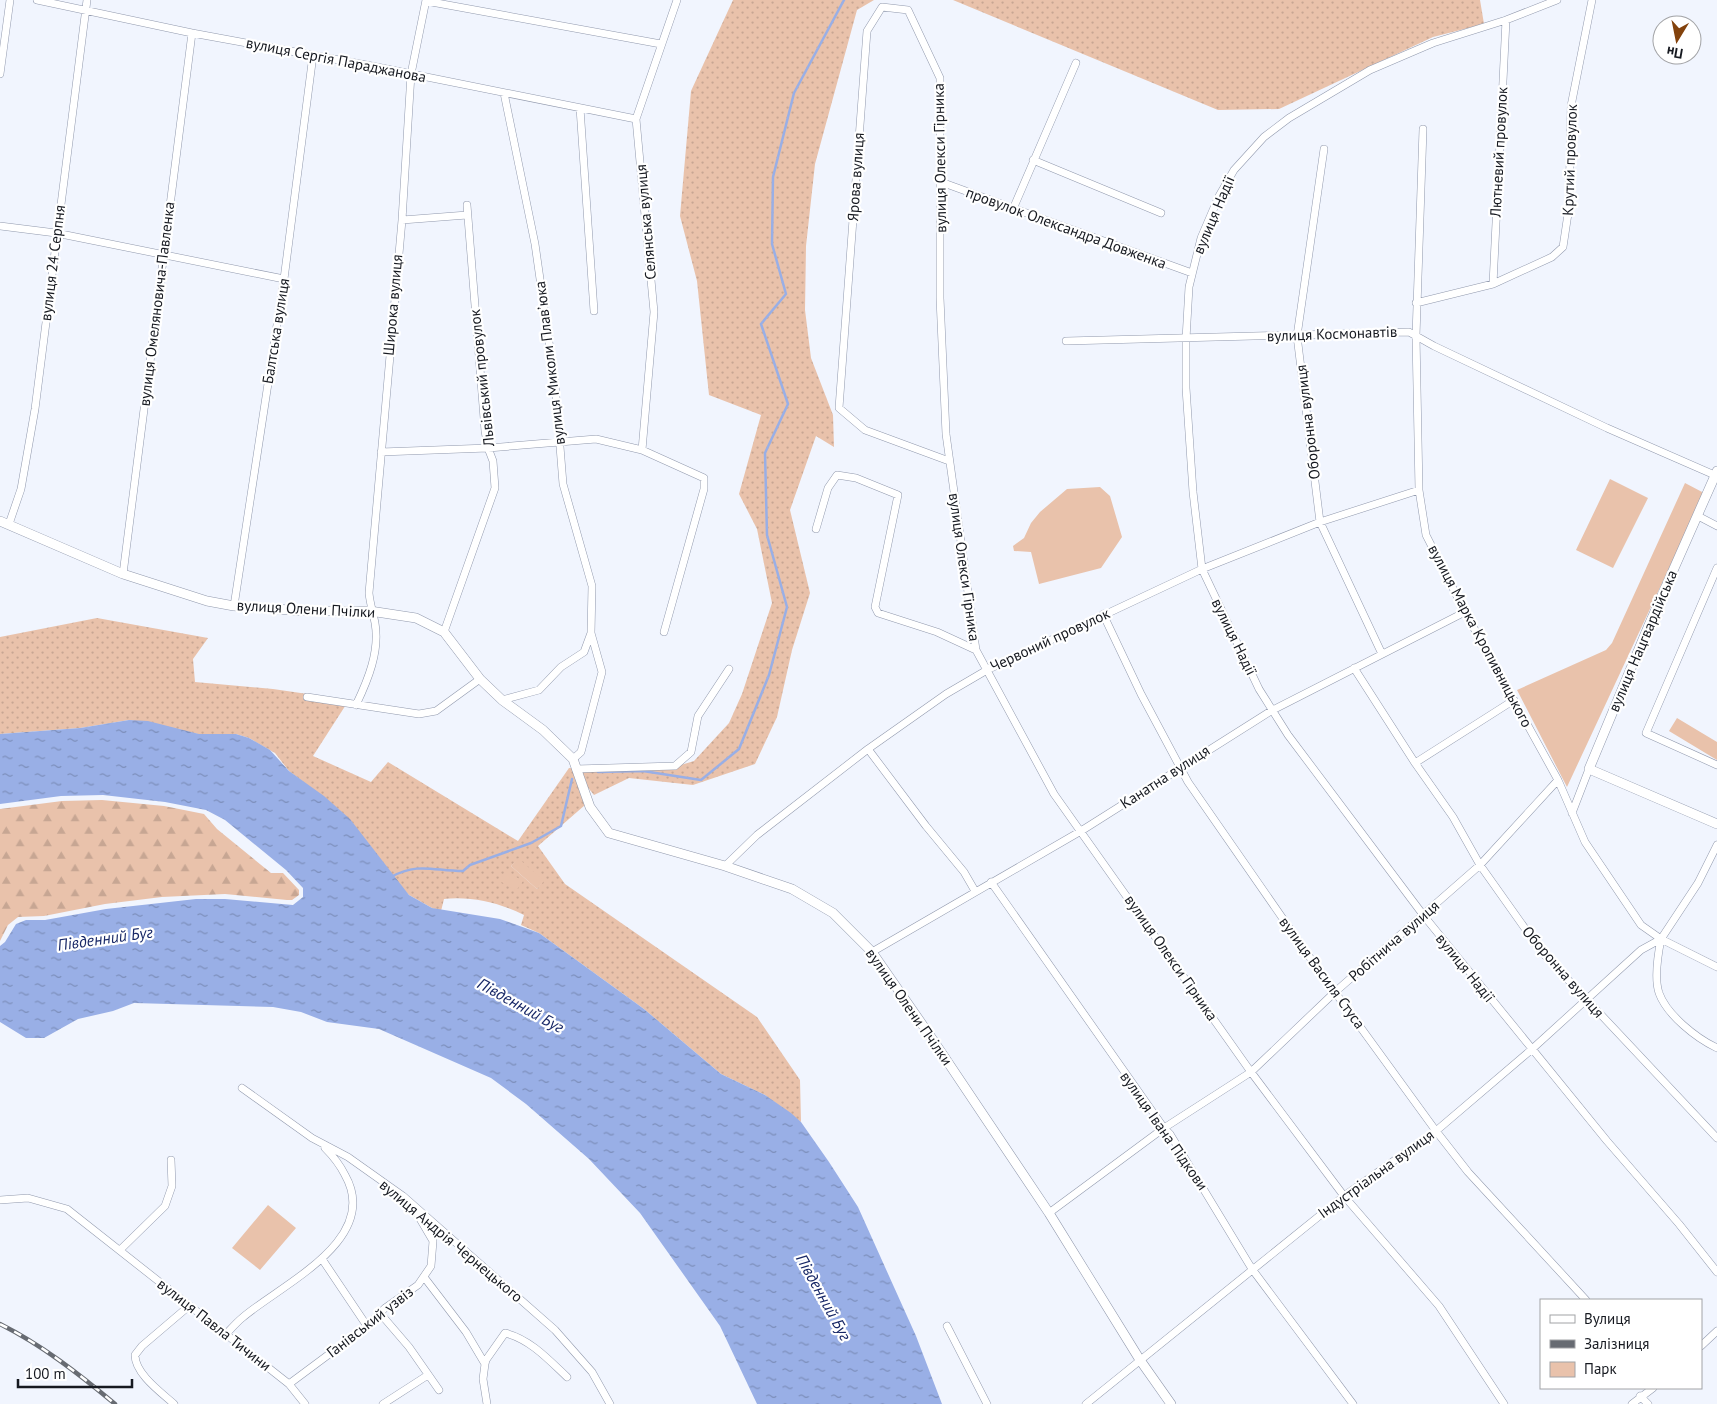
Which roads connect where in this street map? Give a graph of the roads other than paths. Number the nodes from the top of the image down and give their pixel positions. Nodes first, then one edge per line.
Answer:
1 (10, 0) edge
2 (37, 0) edge
3 (87, 0) edge
4 (677, 0) edge
5 (1558, 0) edge
6 (1592, 0) edge
7 (426, 1) edge
8 (86, 9) junction
9 (1506, 20) junction
10 (192, 33) junction
11 (920, 39) joint
12 (661, 44) junction
13 (313, 55) junction
14 (1076, 63) dead end
15 (0, 74) edge
16 (412, 74) junction
17 (504, 93) junction
18 (580, 108) junction
19 (636, 119) junction
20 (1423, 129) dead end
21 (1324, 149) dead end
22 (1033, 160) junction
23 (941, 182) junction
24 (467, 205) dead end
25 (1014, 209) junction
26 (1161, 213) dead end
27 (467, 215) junction
28 (402, 220) junction
29 (0, 226) edge
30 (56, 233) junction
31 (163, 255) junction
32 (1192, 273) junction
33 (284, 279) junction
34 (1493, 284) junction
35 (1416, 304) junction
36 (594, 311) dead end
37 (1297, 336) junction
38 (1416, 336) junction
39 (1186, 339) junction
40 (1066, 341) dead end
41 (560, 442) junction
42 (488, 448) junction
43 (642, 450) junction
44 (381, 452) junction
45 (949, 461) junction
46 (1716, 474) edge
47 (1419, 490) junction
48 (1698, 516) junction
49 (1320, 522) junction
50 (4, 523) edge
51 (1717, 526) edge
52 (816, 529) dead end
53 (1717, 568) edge
54 (1202, 569) junction
55 (123, 574) junction
56 (234, 606) junction
57 (370, 610) junction
58 (1465, 612) junction
59 (1104, 614) junction
60 (444, 632) junction
61 (591, 632) junction
62 (664, 632) dead end
63 (976, 650) junction
64 (1382, 654) junction
65 (1354, 668) junction
66 (728, 670) dead end
67 (987, 670) junction
68 (480, 679) junction
69 (307, 697) dead end
70 (502, 700) junction
71 (1514, 700) junction
72 (356, 705) junction
73 (1271, 711) junction
74 (868, 748) junction
75 (573, 759) junction
76 (1415, 763) junction
77 (1717, 765) edge
78 (1180, 766) junction
79 (576, 769) junction
80 (1589, 769) junction
81 (1558, 780) junction
82 (1572, 813) junction
83 (1717, 824) edge
84 (1081, 831) junction
85 (1717, 845) edge
86 (1480, 864) junction
87 (725, 866) junction
88 (991, 882) junction
89 (975, 891) junction
90 (1424, 916) junction
91 (1661, 939) junction
92 (872, 952) junction
93 (1717, 967) edge
94 (1335, 992) junction
95 (1585, 999) junction
96 (1717, 1048) edge
97 (1531, 1050) junction
98 (1251, 1072) junction
99 (242, 1088) dead end
100 (1164, 1128) junction
101 (1436, 1131) junction
102 (312, 1138) junction
103 (1717, 1138) edge
104 (171, 1160) dead end
105 (403, 1196) junction
106 (1344, 1196) junction
107 (0, 1200) edge
108 (1049, 1214) junction
109 (120, 1249) junction
110 (322, 1260) junction
111 (1252, 1269) junction
112 (1717, 1272) edge
113 (424, 1277) junction
114 (1585, 1299) edge
115 (189, 1306) junction
116 (379, 1312) junction
117 (367, 1326) junction
118 (947, 1326) dead end
119 (1717, 1331) edge
120 (226, 1334) junction
121 (1702, 1345) edge
122 (1140, 1360) junction
123 (485, 1364) junction
124 (428, 1375) junction
125 (567, 1377) dead end
126 (289, 1384) junction
127 (1651, 1389) edge
128 (439, 1390) dead end
129 (1640, 1396) junction
130 (174, 1404) edge
131 (305, 1404) edge
132 (384, 1404) edge
133 (487, 1404) edge
134 (610, 1404) edge
135 (988, 1404) edge
136 (1086, 1404) edge
137 (1171, 1404) edge
138 (1353, 1404) edge
139 (1504, 1404) edge
140 (1632, 1404) edge
141 (1648, 1404) edge

1 - 15 street
2 - 8 street, вулиця Сергія Параджанова
3 - 8 street, вулиця 24 Серпня
4 - 12 street, Селянська вулиця
5 - 9 street, вулиця Надії
6 - 34 street, Крутий провулок
7 - 12 street
7 - 16 street, Широка вулиця
8 - 10 street, вулиця Сергія Параджанова
8 - 30 street, вулиця 24 Серпня
9 - 32 street, вулиця Надії
9 - 34 street, Лютневий провулок
10 - 13 street, вулиця Сергія Параджанова
10 - 31 street, вулиця Омеляновича-Павленка
11 - 23 street, вулиця Олекси Гірника
11 - 45 street, Ярова вулиця
12 - 19 street, Селянська вулиця
13 - 16 street, вулиця Сергія Параджанова
13 - 33 street, Балтська вулиця
14 - 22 street
16 - 17 street, вулиця Сергія Параджанова
16 - 28 street, Широка вулиця
17 - 18 street, вулиця Сергія Параджанова
17 - 41 street, вулиця Миколи Плавʼюка
18 - 19 street, вулиця Сергія Параджанова
18 - 36 street
19 - 43 street, Селянська вулиця
20 - 35 street, вулиця Марка Кропивницького
21 - 37 street, Оборонна вулиця
22 - 25 street
22 - 26 street
23 - 25 street, провулок Олександра Довженка
23 - 45 street, вулиця Олекси Гірника
24 - 27 street, Львівський провулок
25 - 32 street, провулок Олександра Довженка
27 - 28 street
27 - 42 street, Львівський провулок
28 - 44 street, Широка вулиця
29 - 30 street
30 - 31 street
30 - 50 street, вулиця 24 Серпня
31 - 33 street
31 - 55 street, вулиця Омеляновича-Павленка
32 - 39 street, вулиця Надії
33 - 56 street, Балтська вулиця
34 - 35 street
35 - 38 street, вулиця Марка Кропивницького
37 - 38 street, вулиця Космонавтів
37 - 39 street, вулиця Космонавтів
37 - 49 street, Оборонна вулиця
38 - 46 street, вулиця Космонавтів
38 - 47 street, вулиця Марка Кропивницького
39 - 40 street, вулиця Космонавтів
39 - 54 street, вулиця Надії
41 - 42 street
41 - 43 street
41 - 61 street, вулиця Миколи Плавʼюка
42 - 44 street
42 - 60 street, Львівський провулок
43 - 62 street
44 - 57 street, Широка вулиця
45 - 63 street, вулиця Олекси Гірника
46 - 48 street, вулиця Нацгвардійська
47 - 49 street, Червоний провулок
47 - 58 street, вулиця Марка Кропивницького
48 - 51 street
48 - 80 street, вулиця Нацгвардійська
49 - 54 street, Червоний провулок
49 - 64 street, Оборонна вулиця
50 - 55 street, вулиця Олени Пчілки
52 - 63 street
53 - 77 street
54 - 59 street, Червоний провулок
54 - 73 street, вулиця Надії
55 - 56 street, вулиця Олени Пчілки
56 - 57 street, вулиця Олени Пчілки
57 - 60 street, вулиця Олени Пчілки
57 - 72 street, Широка вулиця
58 - 64 street, Канатна вулиця
58 - 71 street, вулиця Марка Кропивницького
59 - 67 street, Червоний провулок
59 - 78 street, вулиця Василя Стуса
60 - 68 street, вулиця Олени Пчілки
61 - 70 street, вулиця Миколи Плавʼюка
61 - 75 street, вулиця Миколи Плавʼюка
63 - 67 street, вулиця Олекси Гірника
64 - 65 street, Канатна вулиця
65 - 73 street, Канатна вулиця
65 - 76 street, Оборонна вулиця
66 - 79 street
67 - 74 street, Червоний провулок
67 - 84 street, вулиця Олекси Гірника
68 - 70 street, вулиця Олени Пчілки
68 - 72 street
69 - 72 street
70 - 75 street, вулиця Олени Пчілки
71 - 76 street
71 - 81 street, вулиця Марка Кропивницького
73 - 78 street, Канатна вулиця
73 - 90 street, вулиця Надії
74 - 87 street, Червоний провулок
74 - 89 street
75 - 79 street, вулиця Олени Пчілки
76 - 86 street, Оборонна вулиця
78 - 84 street, Канатна вулиця
78 - 94 street, вулиця Василя Стуса
79 - 87 street, вулиця Олени Пчілки
80 - 82 street, вулиця Нацгвардійська
80 - 83 street
81 - 82 street, вулиця Марка Кропивницького
81 - 86 street, Робітнича вулиця
82 - 91 street, вулиця Марка Кропивницького
84 - 88 street, Канатна вулиця
84 - 98 street, вулиця Олекси Гірника
85 - 91 street
86 - 90 street, Робітнича вулиця
86 - 95 street, Оборонна вулиця
87 - 92 street, вулиця Олени Пчілки
88 - 89 street, Канатна вулиця
88 - 100 street, вулиця Івана Підкови
89 - 92 street, Канатна вулиця
90 - 94 street, Робітнича вулиця
90 - 97 street, вулиця Надії
91 - 93 street, вулиця Марка Кропивницького
91 - 95 street, Індустріальна вулиця
91 - 96 street
92 - 108 street, вулиця Олени Пчілки
94 - 98 street, Робітнича вулиця
94 - 101 street, вулиця Василя Стуса
95 - 97 street, Індустріальна вулиця
95 - 103 street, Оборонна вулиця
97 - 101 street, Індустріальна вулиця
97 - 112 street, вулиця Надії
98 - 100 street, Робітнича вулиця
98 - 106 street, вулиця Олекси Гірника
99 - 102 street, вулиця Андрія Чернецького
100 - 108 street, Робітнича вулиця
100 - 111 street, вулиця Івана Підкови
101 - 106 street, Індустріальна вулиця
101 - 114 street, вулиця Василя Стуса
102 - 105 street, вулиця Андрія Чернецького
102 - 110 street
104 - 109 street
105 - 113 street, Ганівський узвіз
105 - 134 street, вулиця Андрія Чернецького
106 - 111 street, Індустріальна вулиця
106 - 139 street, вулиця Олекси Гірника
107 - 109 street, вулиця Павла Тичини
108 - 122 street, вулиця Олени Пчілки
109 - 115 street, вулиця Павла Тичини
110 - 117 street
110 - 120 street
111 - 122 street, Індустріальна вулиця
111 - 138 street, вулиця Івана Підкови
113 - 116 street, Ганівський узвіз
113 - 123 street
115 - 120 street, вулиця Павла Тичини
115 - 130 street
116 - 117 street, Ганівський узвіз
116 - 124 street
117 - 126 street, Ганівський узвіз
118 - 135 street
119 - 121 street
120 - 126 street, вулиця Павла Тичини
122 - 136 street, Індустріальна вулиця
122 - 137 street, вулиця Олени Пчілки
123 - 125 street
123 - 133 street
124 - 128 street
124 - 132 street
126 - 131 street, вулиця Павла Тичини
127 - 129 street
129 - 140 street
129 - 141 street

